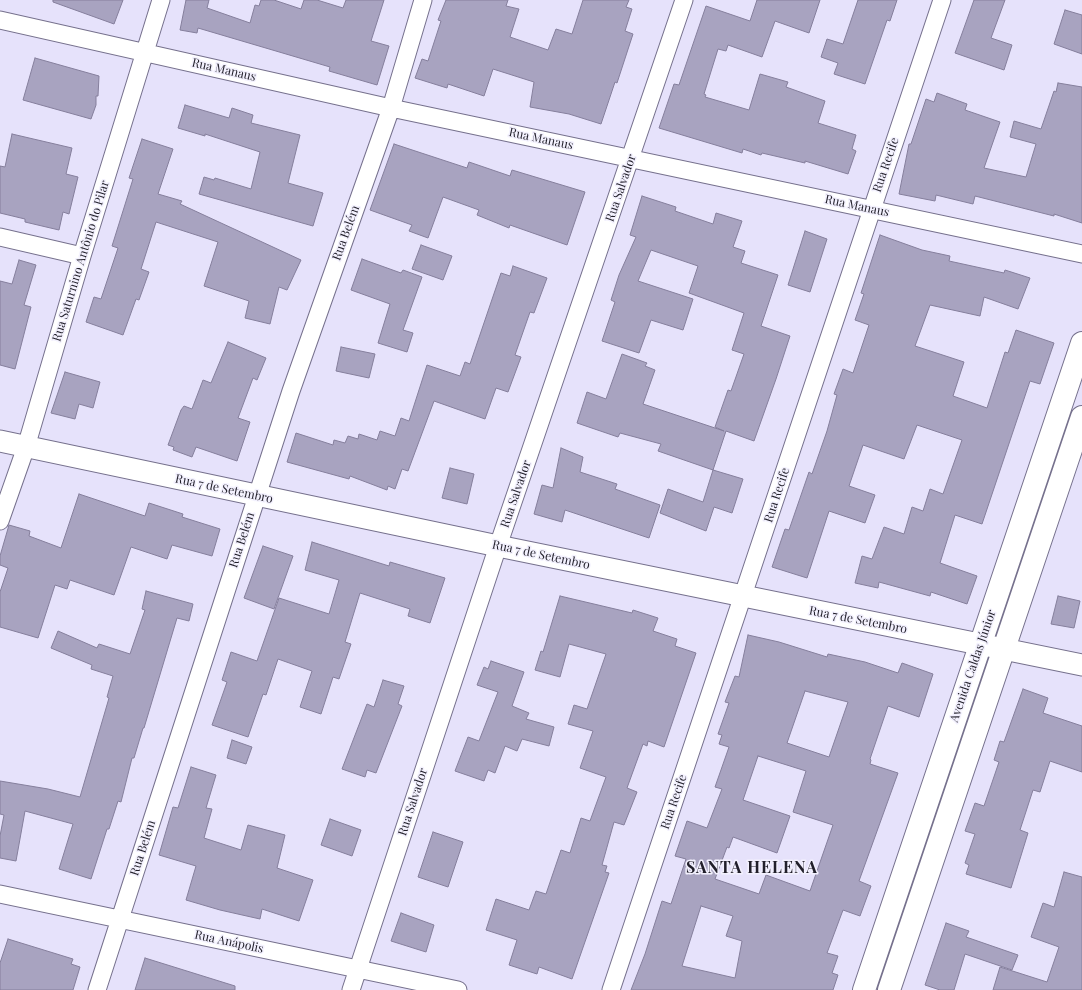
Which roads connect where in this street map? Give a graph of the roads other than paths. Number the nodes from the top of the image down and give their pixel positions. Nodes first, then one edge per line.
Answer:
1 (161, 0) edge
2 (423, 0) edge
3 (684, 0) edge
4 (942, 0) edge
5 (0, 20) edge
6 (144, 52) junction
7 (391, 108) junction
8 (631, 158) junction
9 (871, 209) junction
10 (0, 237) edge
11 (1082, 254) edge
12 (82, 256) junction
13 (1082, 343) edge
14 (1082, 417) edge
15 (0, 441) edge
16 (26, 447) junction
17 (257, 495) junction
18 (0, 521) edge
19 (498, 546) junction
20 (744, 597) junction
21 (981, 644) junction
22 (1004, 649) junction
23 (1082, 665) edge
24 (0, 894) edge
25 (120, 920) junction
26 (358, 969) junction
27 (97, 990) edge
28 (351, 990) edge
29 (458, 990) edge
30 (611, 990) edge
31 (864, 990) edge
32 (889, 990) edge

1 - 6 street, Rua Saturnino Antônio do Pilar
2 - 7 street, Rua Belém
3 - 8 street, Rua Salvador
4 - 9 street, Rua Recife
5 - 6 street, Rua Manaus
6 - 7 street, Rua Manaus
6 - 12 street, Rua Saturnino Antônio do Pilar
7 - 8 street, Rua Manaus
7 - 17 street, Rua Belém
8 - 9 street, Rua Manaus
8 - 19 street, Rua Salvador
9 - 11 street, Rua Manaus
9 - 20 street, Rua Recife
10 - 12 street
12 - 16 street, Rua Saturnino Antônio do Pilar
13 - 21 main road, Avenida Caldas Júnior
14 - 22 main road, Avenida Caldas Júnior
15 - 16 street, Rua 7 de Setembro
16 - 17 street, Rua 7 de Setembro
16 - 18 street, Rua Saturnino Antônio do Pilar
17 - 19 street, Rua 7 de Setembro
17 - 25 street, Rua Belém
19 - 20 street, Rua 7 de Setembro
19 - 26 street, Rua Salvador
20 - 21 street, Rua 7 de Setembro
20 - 30 street, Rua Recife
21 - 22 street, Rua 7 de Setembro
21 - 31 main road, Avenida Caldas Júnior
22 - 23 street, Rua 7 de Setembro
22 - 32 main road, Avenida Caldas Júnior
24 - 25 street, Rua Anápolis
25 - 26 street, Rua Anápolis
25 - 27 street, Rua Belém
26 - 28 street, Rua Salvador
26 - 29 street, Rua Anápolis

